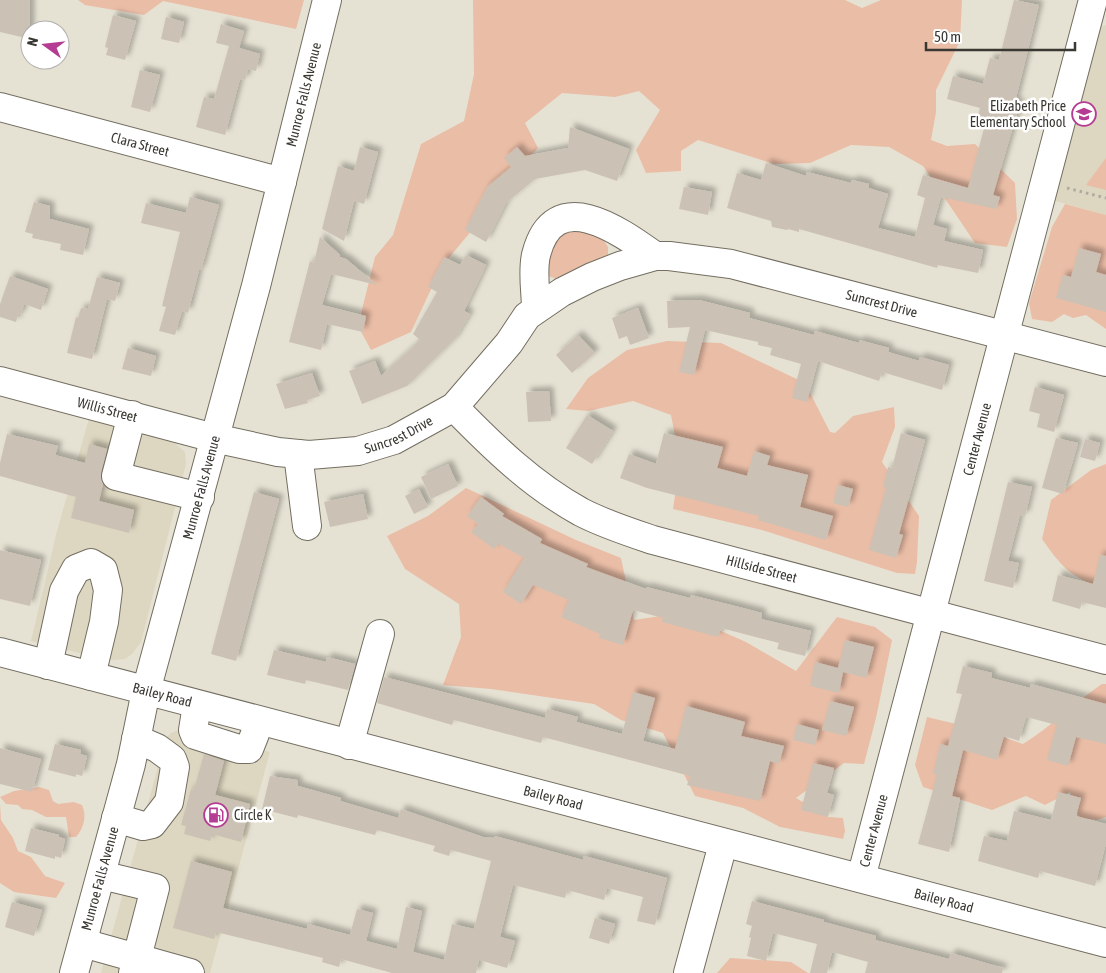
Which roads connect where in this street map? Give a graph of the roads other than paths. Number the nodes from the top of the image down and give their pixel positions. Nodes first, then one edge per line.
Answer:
1 (327, 0) edge
2 (1093, 0) edge
3 (0, 106) edge
4 (282, 182) junction
5 (655, 256) junction
6 (536, 309) junction
7 (1006, 336) junction
8 (1106, 362) edge
9 (0, 380) edge
10 (454, 407) junction
11 (132, 415) junction
12 (214, 438) junction
13 (298, 454) junction
14 (200, 497) junction
15 (307, 526) dead end
16 (932, 614) junction
17 (380, 634) dead end
18 (0, 652) edge
19 (1106, 660) edge
20 (48, 665) junction
21 (91, 676) junction
22 (146, 691) junction
23 (197, 704) junction
24 (260, 721) junction
25 (195, 735) junction
26 (136, 739) junction
27 (349, 745) junction
28 (172, 759) junction
29 (116, 818) junction
30 (723, 844) junction
31 (101, 875) junction
32 (861, 878) junction
33 (83, 943) junction
34 (1106, 943) edge
35 (135, 966) edge
36 (74, 973) edge
37 (190, 973) edge
38 (688, 973) edge

1 - 4 street, Munroe Falls Avenue
2 - 7 street, Center Avenue
3 - 4 street, Clara Street
4 - 12 street, Munroe Falls Avenue
5 - 6 street, Suncrest Drive
5 - 6 street, Suncrest Drive
5 - 7 street, Suncrest Drive
6 - 10 street, Suncrest Drive
7 - 8 street, Suncrest Drive
7 - 16 street, Center Avenue
9 - 11 street, Willis Street
10 - 13 street, Suncrest Drive
10 - 16 street, Hillside Street
11 - 12 street, Willis Street
11 - 14 street
12 - 13 street, Suncrest Drive
12 - 14 street, Munroe Falls Avenue
13 - 15 street
14 - 22 street, Munroe Falls Avenue
16 - 19 street, Hillside Street
16 - 32 street, Center Avenue
17 - 27 street
18 - 20 street, Bailey Road
20 - 21 street, Bailey Road
20 - 21 street
21 - 22 street, Bailey Road
22 - 23 street, Bailey Road
22 - 26 street, Munroe Falls Avenue
23 - 24 street, Bailey Road
23 - 25 street
24 - 25 street
24 - 27 street, Bailey Road
25 - 28 street
26 - 28 street
26 - 29 street, Munroe Falls Avenue
27 - 30 street, Bailey Road
28 - 29 street
29 - 31 street, Munroe Falls Avenue
30 - 32 street, Bailey Road
30 - 38 street
31 - 33 street, Munroe Falls Avenue
31 - 35 street
32 - 34 street, Bailey Road
33 - 35 street
33 - 36 street, Munroe Falls Avenue
35 - 37 street

